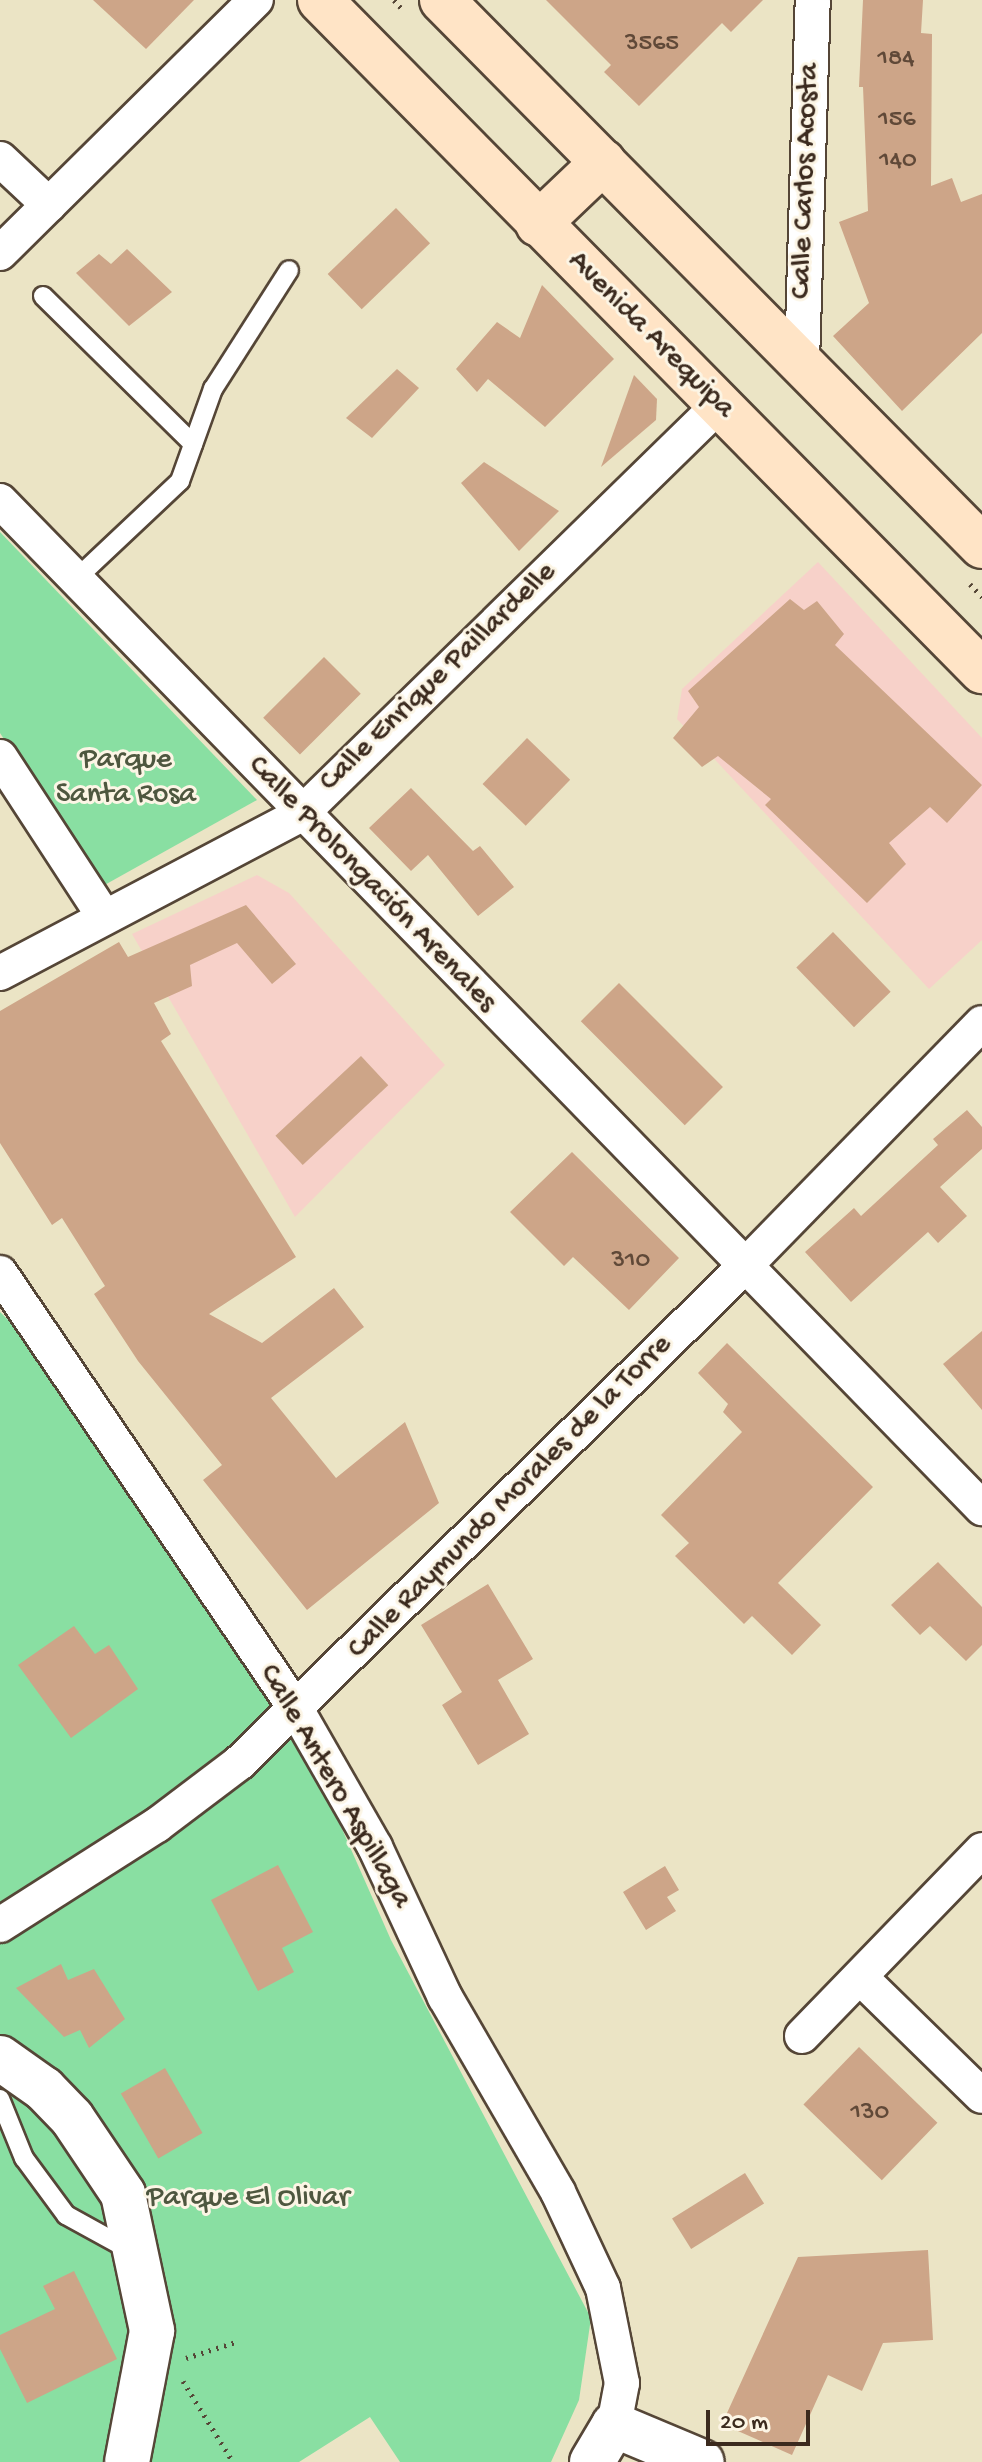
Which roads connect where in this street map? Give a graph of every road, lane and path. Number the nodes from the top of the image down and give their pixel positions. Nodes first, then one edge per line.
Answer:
1 (256, 0) edge
2 (320, 0) edge
3 (442, 0) edge
4 (813, 0) edge
5 (0, 159) edge
6 (603, 162) junction
7 (49, 205) junction
8 (538, 224) junction
9 (0, 253) edge
10 (289, 270) dead end
11 (43, 296) dead end
12 (802, 362) junction
13 (719, 405) junction
14 (193, 444) junction
15 (0, 501) edge
16 (982, 546) edge
17 (76, 579) junction
18 (979, 662) edge
19 (0, 757) edge
20 (301, 814) junction
21 (103, 915) junction
22 (0, 973) edge
23 (982, 1023) edge
24 (743, 1268) junction
25 (0, 1273) edge
26 (982, 1508) edge
27 (296, 1709) junction
28 (982, 1850) edge
29 (0, 1925) edge
30 (860, 1977) junction
31 (802, 2036) dead end
32 (0, 2058) edge
33 (982, 2096) edge
34 (0, 2099) edge
35 (139, 2255) junction
36 (236, 2342) dead end
37 (160, 2356) junction
38 (614, 2425) junction
39 (127, 2462) edge
40 (233, 2462) edge
41 (592, 2462) edge
42 (702, 2462) edge

1 - 7 street
2 - 8 main road, Avenida Arequipa
3 - 6 main road
4 - 12 street, Calle Carlos Acosta
5 - 7 street
6 - 8 main road
6 - 12 main road
7 - 9 street
8 - 13 main road, Avenida Arequipa
10 - 14 lane
11 - 14 lane
12 - 16 main road
13 - 18 main road, Avenida Arequipa
13 - 20 street, Calle Enrique Paillardelle
14 - 17 lane
15 - 17 street, Calle Prolongación Arenales
17 - 20 street, Calle Prolongación Arenales
19 - 21 street
20 - 21 street, Calle Enrique Paillardelle
20 - 24 street, Calle Prolongación Arenales
21 - 22 street, Calle Enrique Paillardelle
23 - 24 street, Calle Raymundo Morales de la Torre
24 - 26 street, Calle Prolongación Arenales
24 - 27 street, Calle Raymundo Morales de la Torre
25 - 27 street, Calle Antero Aspillaga
27 - 29 street, Calle Raymundo Morales de la Torre
27 - 38 street, Calle Antero Aspillaga
28 - 30 street
30 - 31 street
30 - 33 street
32 - 35 street
34 - 35 lane
35 - 37 street
36 - 37 path
37 - 39 street
37 - 40 path
38 - 41 street
38 - 42 street

